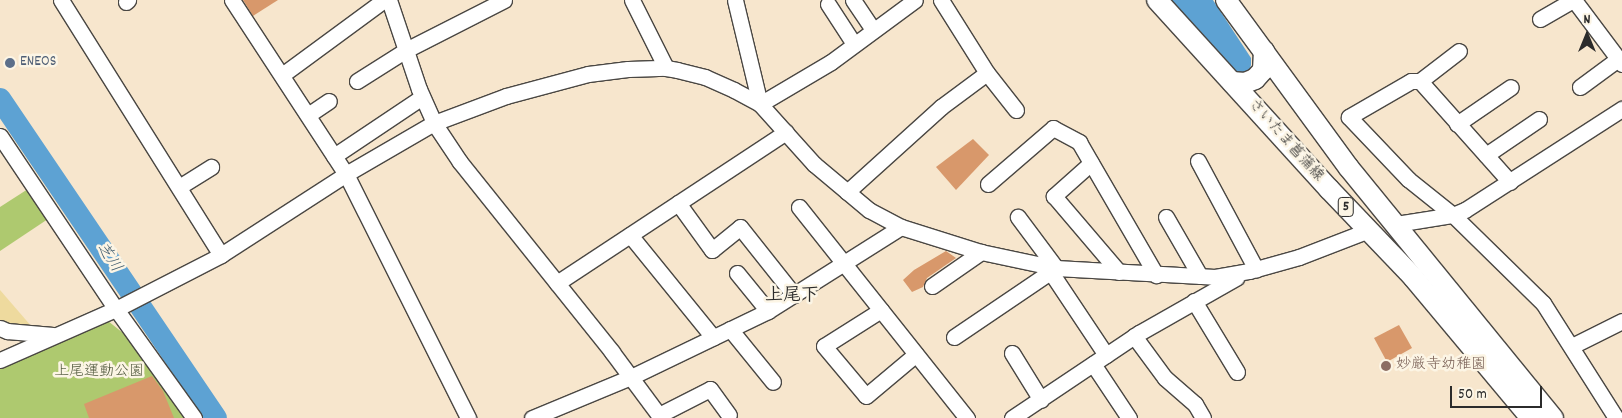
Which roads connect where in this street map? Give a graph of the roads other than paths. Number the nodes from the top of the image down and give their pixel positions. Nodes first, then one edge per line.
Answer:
1 (61, 0) edge
2 (232, 0) edge
3 (384, 0) edge
4 (388, 0) edge
5 (504, 0) edge
6 (632, 0) edge
7 (735, 0) edge
8 (853, 0) edge
9 (915, 0) edge
10 (941, 0) edge
11 (1157, 0) edge
12 (1573, 0) edge
13 (1233, 3) edge
14 (828, 4) dead end
15 (1540, 19) dead end
16 (873, 30) junction
17 (854, 44) junction
18 (406, 50) junction
19 (1264, 51) junction
20 (1459, 52) dead end
21 (1620, 61) edge
22 (666, 68) junction
23 (987, 73) junction
24 (282, 75) junction
25 (357, 81) dead end
26 (1420, 81) junction
27 (1232, 82) junction
28 (1511, 87) dead end
29 (1580, 87) dead end
30 (422, 97) junction
31 (329, 101) dead end
32 (760, 104) junction
33 (1622, 109) edge
34 (1016, 110) dead end
35 (308, 115) junction
36 (1539, 120) dead end
37 (434, 123) junction
38 (1457, 124) junction
39 (786, 132) junction
40 (0, 136) edge
41 (1486, 155) junction
42 (334, 156) junction
43 (1198, 161) dead end
44 (1091, 163) junction
45 (211, 167) dead end
46 (346, 174) junction
47 (1510, 182) junction
48 (988, 184) dead end
49 (179, 187) junction
50 (847, 192) junction
51 (678, 203) junction
52 (799, 207) dead end
53 (1452, 215) junction
54 (1018, 217) dead end
55 (1166, 217) dead end
56 (1396, 224) junction
57 (901, 227) junction
58 (1369, 230) junction
59 (630, 235) junction
60 (981, 252) junction
61 (221, 255) junction
62 (844, 264) junction
63 (1053, 270) junction
64 (1252, 270) junction
65 (1119, 272) junction
66 (737, 273) dead end
67 (1156, 275) junction
68 (1200, 276) junction
69 (556, 283) junction
70 (932, 286) dead end
71 (794, 295) junction
72 (1194, 301) junction
73 (118, 308) junction
74 (881, 310) junction
75 (768, 311) junction
76 (1622, 321) edge
77 (0, 328) edge
78 (730, 329) junction
79 (54, 335) junction
80 (1134, 336) junction
81 (954, 337) dead end
82 (713, 338) junction
83 (1572, 346) junction
84 (1012, 353) dead end
85 (916, 354) junction
86 (1106, 355) junction
87 (0, 360) edge
88 (1093, 364) junction
89 (1236, 372) dead end
90 (631, 377) junction
91 (773, 382) dead end
92 (1035, 409) edge
93 (1617, 414) edge
94 (729, 415) dead end
95 (536, 417) edge
96 (660, 417) edge
97 (194, 418) edge
98 (468, 418) edge
99 (967, 418) edge
100 (1012, 418) edge
101 (1129, 418) edge
102 (1203, 418) edge
103 (1531, 418) edge
104 (1553, 418) edge

1 - 49 street
2 - 24 street
3 - 24 street
4 - 18 street
5 - 18 street
6 - 22 street
7 - 32 street
8 - 16 street
9 - 16 street
10 - 23 street
11 - 27 main road, さいたま菖蒲線 / 5
12 - 15 street
12 - 21 street
13 - 19 main road, さいたま菖蒲線 / 5
14 - 17 street
16 - 17 street
17 - 32 street
18 - 25 street
18 - 30 street
19 - 27 main road
19 - 56 main road, さいたま菖蒲線 / 5
20 - 26 street
21 - 29 street
22 - 32 street
22 - 37 street
23 - 34 street
23 - 50 street
24 - 35 street
26 - 38 street
26 - 53 street
27 - 58 main road, さいたま菖蒲線 / 5
28 - 38 street
30 - 37 street
30 - 42 street
31 - 35 street
32 - 39 street
33 - 47 street
35 - 42 street
36 - 41 street
37 - 46 street
37 - 69 street
38 - 41 street
39 - 50 street
39 - 51 street
40 - 73 street
41 - 47 street
42 - 46 street
43 - 64 street
44 - 48 street
44 - 65 street
44 - 67 street
45 - 49 street
46 - 61 street
46 - 98 street
47 - 53 street
49 - 61 street
50 - 57 street
51 - 59 street
51 - 71 street
52 - 62 street
53 - 56 street
53 - 83 street
54 - 63 street
55 - 68 street
56 - 104 main road, さいたま菖蒲線 / 5
57 - 60 street
57 - 62 street
58 - 64 street
58 - 103 main road, さいたま菖蒲線 / 5
59 - 69 street
59 - 82 street
60 - 63 street
60 - 70 street
61 - 73 street
62 - 71 street
62 - 74 street
63 - 65 street
63 - 81 street
63 - 86 street
64 - 68 street
64 - 72 street
65 - 67 street
66 - 75 street
67 - 68 street
69 - 90 street
71 - 75 street
72 - 80 street
72 - 89 street
73 - 79 street
73 - 97 street
74 - 85 street
74 - 85 street
75 - 78 street
76 - 83 street
77 - 79 street
78 - 82 street
78 - 91 street
79 - 87 street
80 - 86 street
80 - 102 street
82 - 90 street
83 - 93 street
84 - 92 street
85 - 99 street
86 - 88 street
88 - 92 street
88 - 101 street
90 - 95 street
90 - 96 street
92 - 100 street
94 - 96 street

